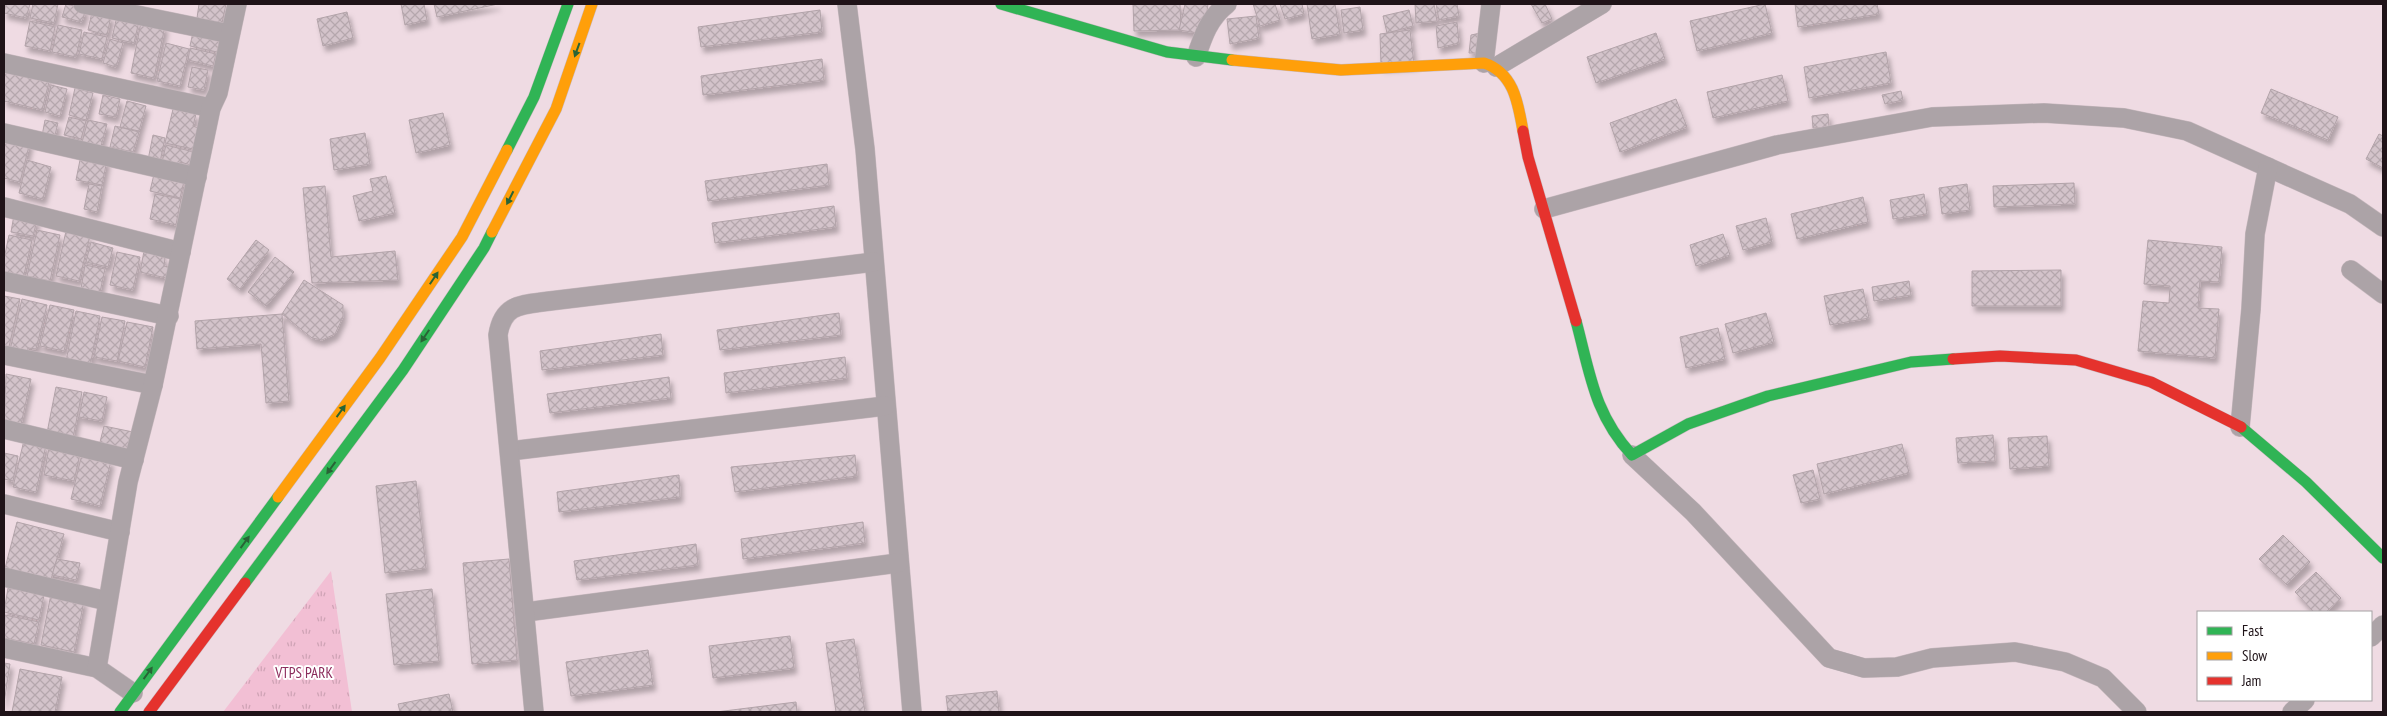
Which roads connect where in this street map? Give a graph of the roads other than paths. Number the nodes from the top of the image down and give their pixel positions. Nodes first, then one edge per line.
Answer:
1 (83, 4) edge
2 (237, 4) edge
3 (568, 4) edge
4 (592, 4) edge
5 (848, 4) edge
6 (1001, 4) edge
7 (1227, 4) edge
8 (1491, 4) edge
9 (1602, 4) edge
10 (230, 34) junction
11 (1196, 57) junction
12 (4, 63) edge
13 (1490, 65) junction
14 (211, 108) junction
15 (4, 133) edge
16 (2268, 167) junction
17 (197, 177) junction
18 (4, 207) edge
19 (1544, 209) junction
20 (2383, 227) edge
21 (181, 252) junction
22 (874, 262) junction
23 (2351, 270) dead end
24 (4, 281) edge
25 (2383, 294) edge
26 (169, 316) junction
27 (4, 356) edge
28 (154, 385) junction
29 (885, 406) junction
30 (2240, 426) junction
31 (4, 429) edge
32 (510, 451) junction
33 (1632, 455) junction
34 (134, 460) junction
35 (4, 504) edge
36 (120, 532) junction
37 (2383, 558) edge
38 (898, 563) junction
39 (4, 577) edge
40 (107, 601) junction
41 (526, 612) junction
42 (2383, 625) edge
43 (2372, 636) edge
44 (4, 648) edge
45 (97, 668) junction
46 (133, 694) junction
47 (2304, 701) edge
48 (120, 712) edge
49 (149, 712) edge
50 (534, 712) edge
51 (912, 712) edge
52 (2137, 712) edge
53 (2292, 712) edge

1 - 10 street
2 - 10 street
46 -> 3 main road
4 -> 49 main road
5 - 22 street
6 - 11 main road
7 - 11 street
8 - 13 street
9 - 13 street
10 - 14 street
11 - 13 main road
12 - 14 street
13 - 19 main road
14 - 17 street
15 - 17 street
16 - 19 street
16 - 20 street
16 - 30 street
17 - 21 street
18 - 21 street
19 - 33 main road
21 - 26 street
22 - 29 street
22 - 32 street
23 - 25 street
24 - 26 street
26 - 28 street
27 - 28 street
28 - 34 street
29 - 32 street
29 - 38 street
30 - 33 main road
30 - 37 main road
31 - 34 street
32 - 41 street
33 - 52 street
34 - 36 street
35 - 36 street
36 - 40 street
38 - 41 street
38 - 51 street
39 - 40 street
40 - 45 street
41 - 50 street
42 - 43 street
44 - 45 street
45 - 46 street
46 - 48 main road
47 - 53 street

